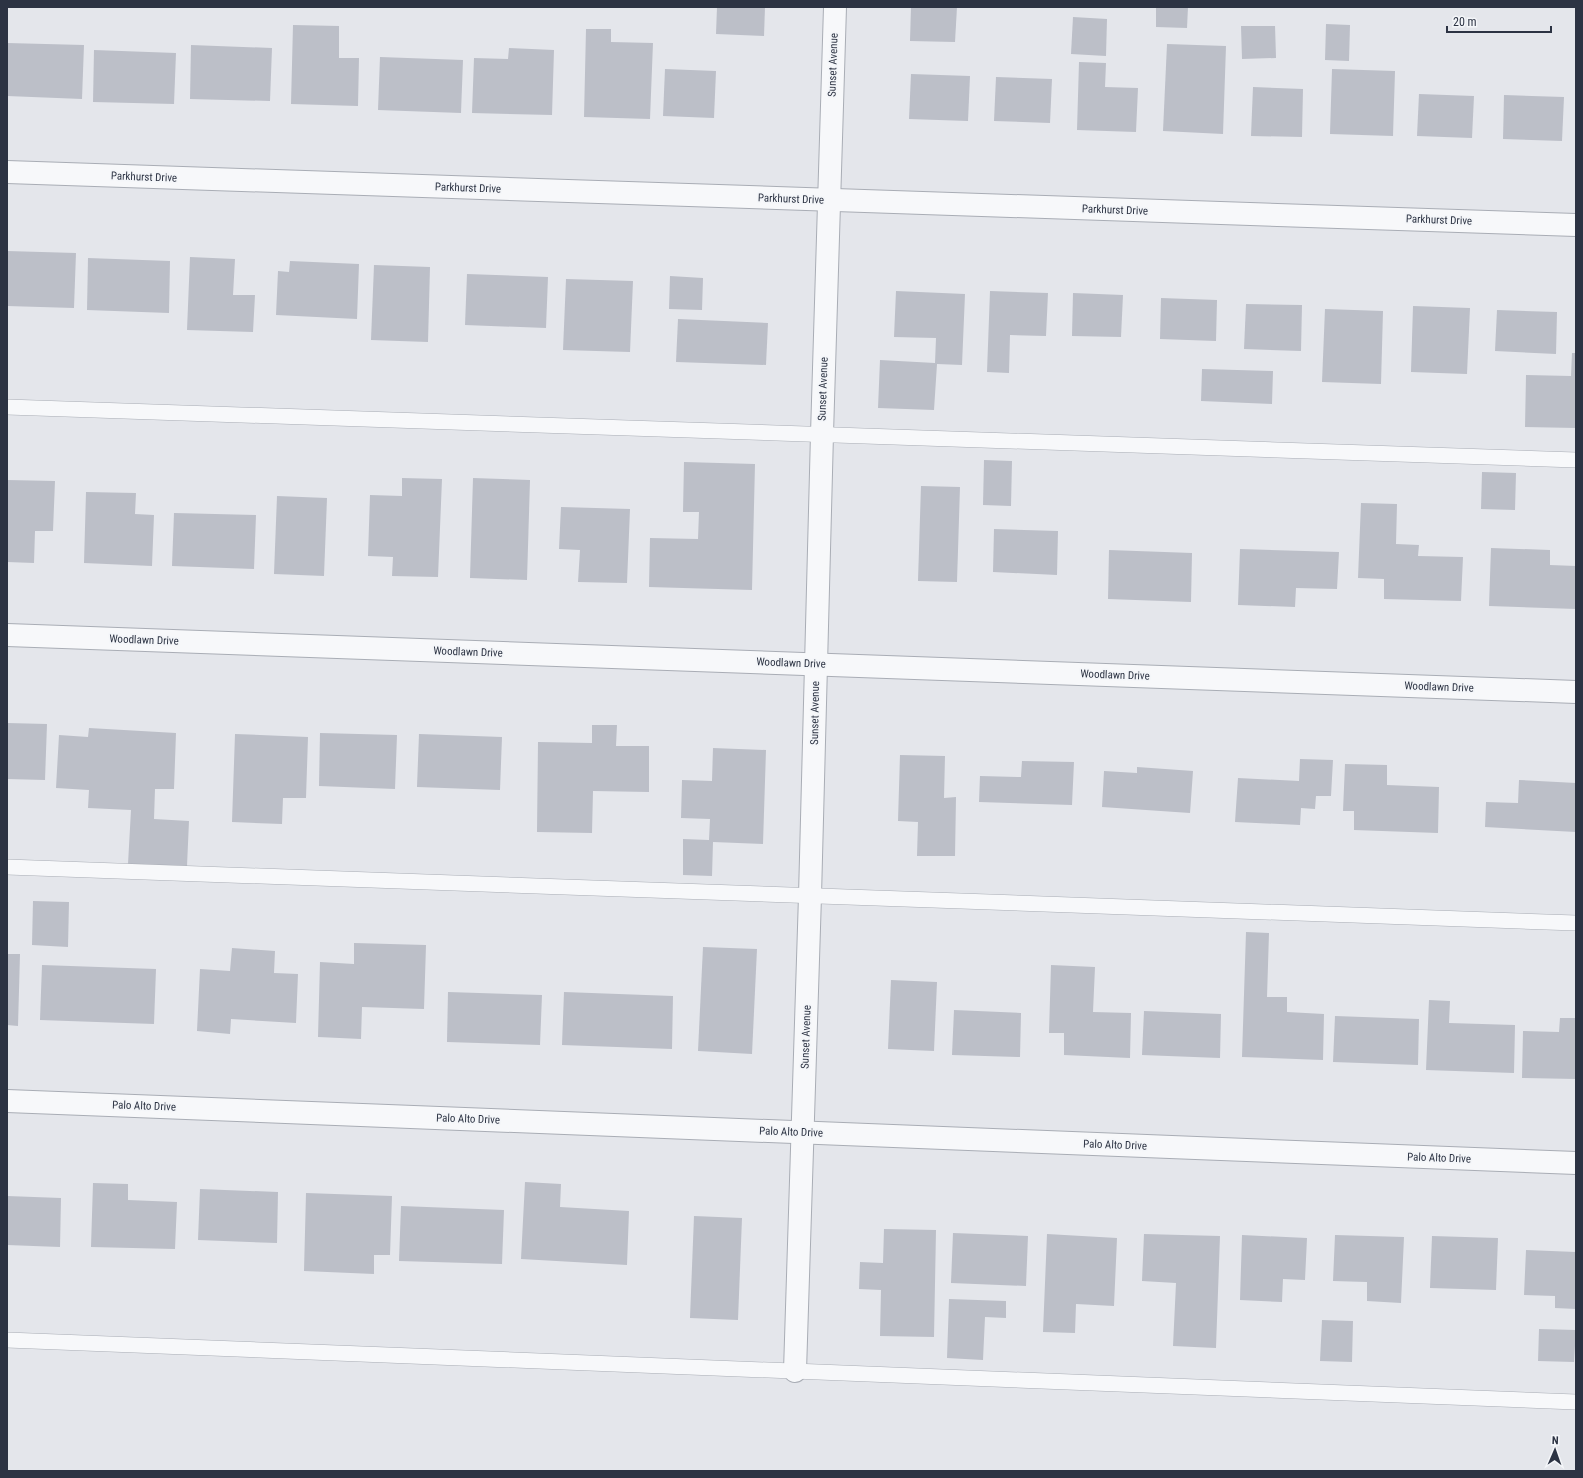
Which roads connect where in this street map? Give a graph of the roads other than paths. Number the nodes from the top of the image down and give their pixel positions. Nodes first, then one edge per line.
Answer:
1 (835, 7) edge
2 (7, 172) edge
3 (829, 200) junction
4 (1576, 225) edge
5 (7, 407) edge
6 (822, 434) junction
7 (1576, 460) edge
8 (7, 635) edge
9 (816, 664) junction
10 (1576, 692) edge
11 (7, 867) edge
12 (810, 896) junction
13 (1576, 923) edge
14 (7, 1101) edge
15 (802, 1133) junction
16 (1576, 1163) edge
17 (7, 1340) edge
18 (795, 1371) junction
19 (1576, 1402) edge

1 - 3 street, Sunset Avenue
2 - 3 street, Parkhurst Drive
3 - 4 street, Parkhurst Drive
3 - 6 street, Sunset Avenue
5 - 6 lane
6 - 7 lane
6 - 9 street, Sunset Avenue
8 - 9 street, Woodlawn Drive
9 - 10 street, Woodlawn Drive
9 - 12 street, Sunset Avenue
11 - 12 lane
12 - 13 lane
12 - 15 street, Sunset Avenue
14 - 15 street, Palo Alto Drive
15 - 16 street, Palo Alto Drive
15 - 18 street, Sunset Avenue
17 - 18 lane
18 - 19 lane

